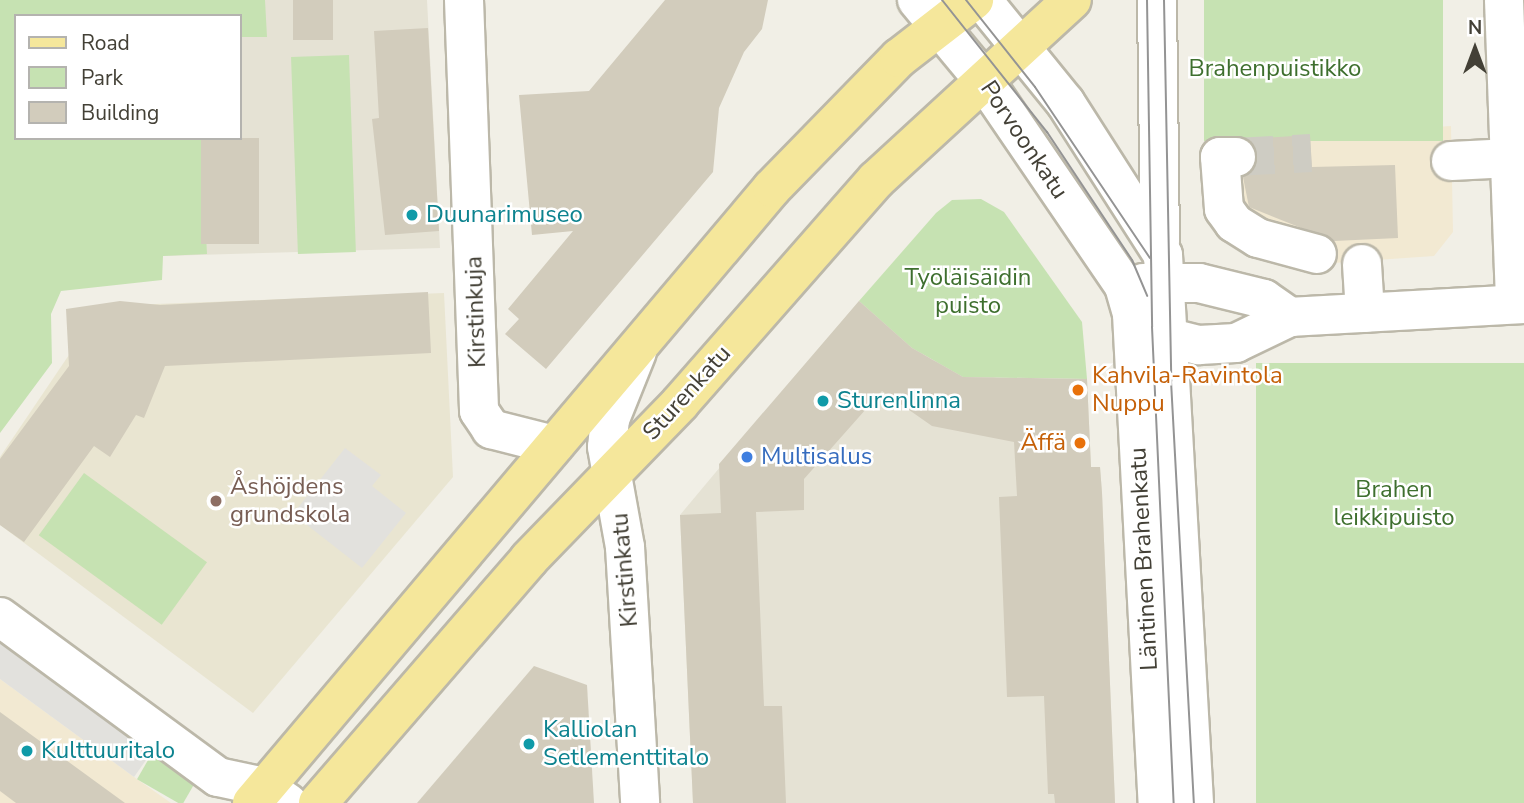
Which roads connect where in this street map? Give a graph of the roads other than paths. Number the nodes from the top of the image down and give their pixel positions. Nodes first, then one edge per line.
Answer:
1 (464, 0) edge
2 (974, 0) edge
3 (982, 0) edge
4 (1072, 0) edge
5 (1157, 0) edge
6 (1504, 0) edge
7 (930, 13) edge
8 (1024, 49) junction
9 (985, 82) junction
10 (1236, 157) dead end
11 (1511, 158) junction
12 (1451, 161) dead end
13 (1317, 254) dead end
14 (1165, 264) junction
15 (1362, 264) dead end
16 (1128, 300) junction
17 (1519, 304) edge
18 (1365, 313) junction
19 (1290, 317) junction
20 (1170, 338) junction
21 (640, 344) junction
22 (554, 445) junction
23 (615, 473) junction
24 (0, 617) edge
25 (268, 798) edge
26 (318, 803) edge
27 (640, 803) edge
28 (1158, 803) edge
29 (1194, 803) edge

1 - 22 street, Kirstinkuja
2 - 7 main road
3 - 8 street
4 - 8 main road, Sturenkatu
5 - 14 street
6 - 11 street
7 - 9 street, Porvoonkatu
7 - 21 main road
8 - 9 main road, Sturenkatu
8 - 14 street
9 - 16 street, Porvoonkatu
9 - 23 main road, Sturenkatu
10 - 13 street
11 - 12 street
11 - 17 street
14 - 16 street
14 - 19 street
14 - 20 street
15 - 18 street
16 - 20 street, Porvoonkatu
16 - 28 street, Läntinen Brahenkatu
17 - 18 street, Porvoonkatu
18 - 19 street, Porvoonkatu
19 - 20 street, Porvoonkatu
20 - 29 street
21 - 22 main road
21 - 23 street, Kirstinkatu
22 - 25 main road
23 - 26 main road, Sturenkatu
23 - 27 street, Kirstinkatu
24 - 25 street

